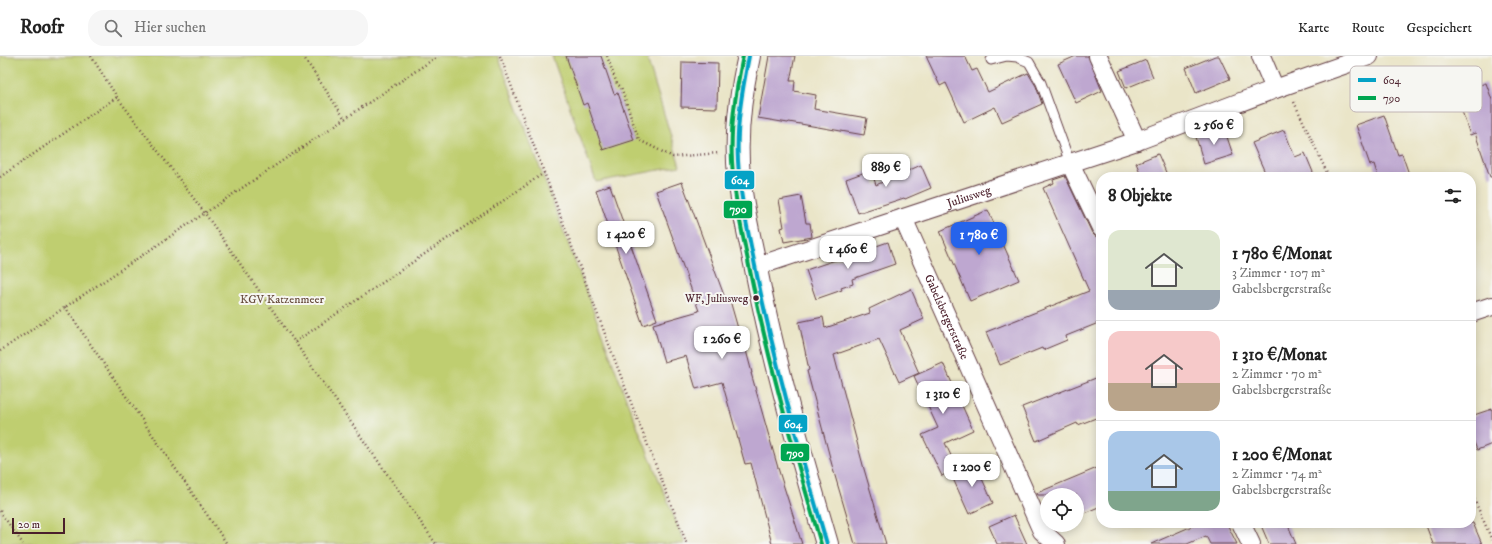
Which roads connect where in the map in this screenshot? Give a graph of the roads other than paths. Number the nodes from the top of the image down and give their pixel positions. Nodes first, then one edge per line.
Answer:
1 (748, 56) edge
2 (1098, 56) edge
3 (1261, 56) edge
4 (1369, 56) edge
5 (992, 60) dead end
6 (1280, 87) junction
7 (1137, 141) junction
8 (1070, 163) junction
9 (903, 218) junction
10 (1096, 218) edge
11 (756, 267) junction
12 (1492, 306) edge
13 (1476, 311) edge
14 (1243, 528) edge
15 (827, 544) edge
16 (1056, 544) edge
17 (1251, 544) edge

1 - 11 street
2 - 7 street
3 - 6 street
4 - 6 street, Juliusweg
5 - 8 lane
6 - 7 street, Juliusweg
7 - 8 street, Juliusweg
8 - 9 street, Juliusweg
8 - 10 street
9 - 11 street, Juliusweg
9 - 16 street, Gabelsbergerstraße
11 - 15 street
12 - 13 street
14 - 17 street

